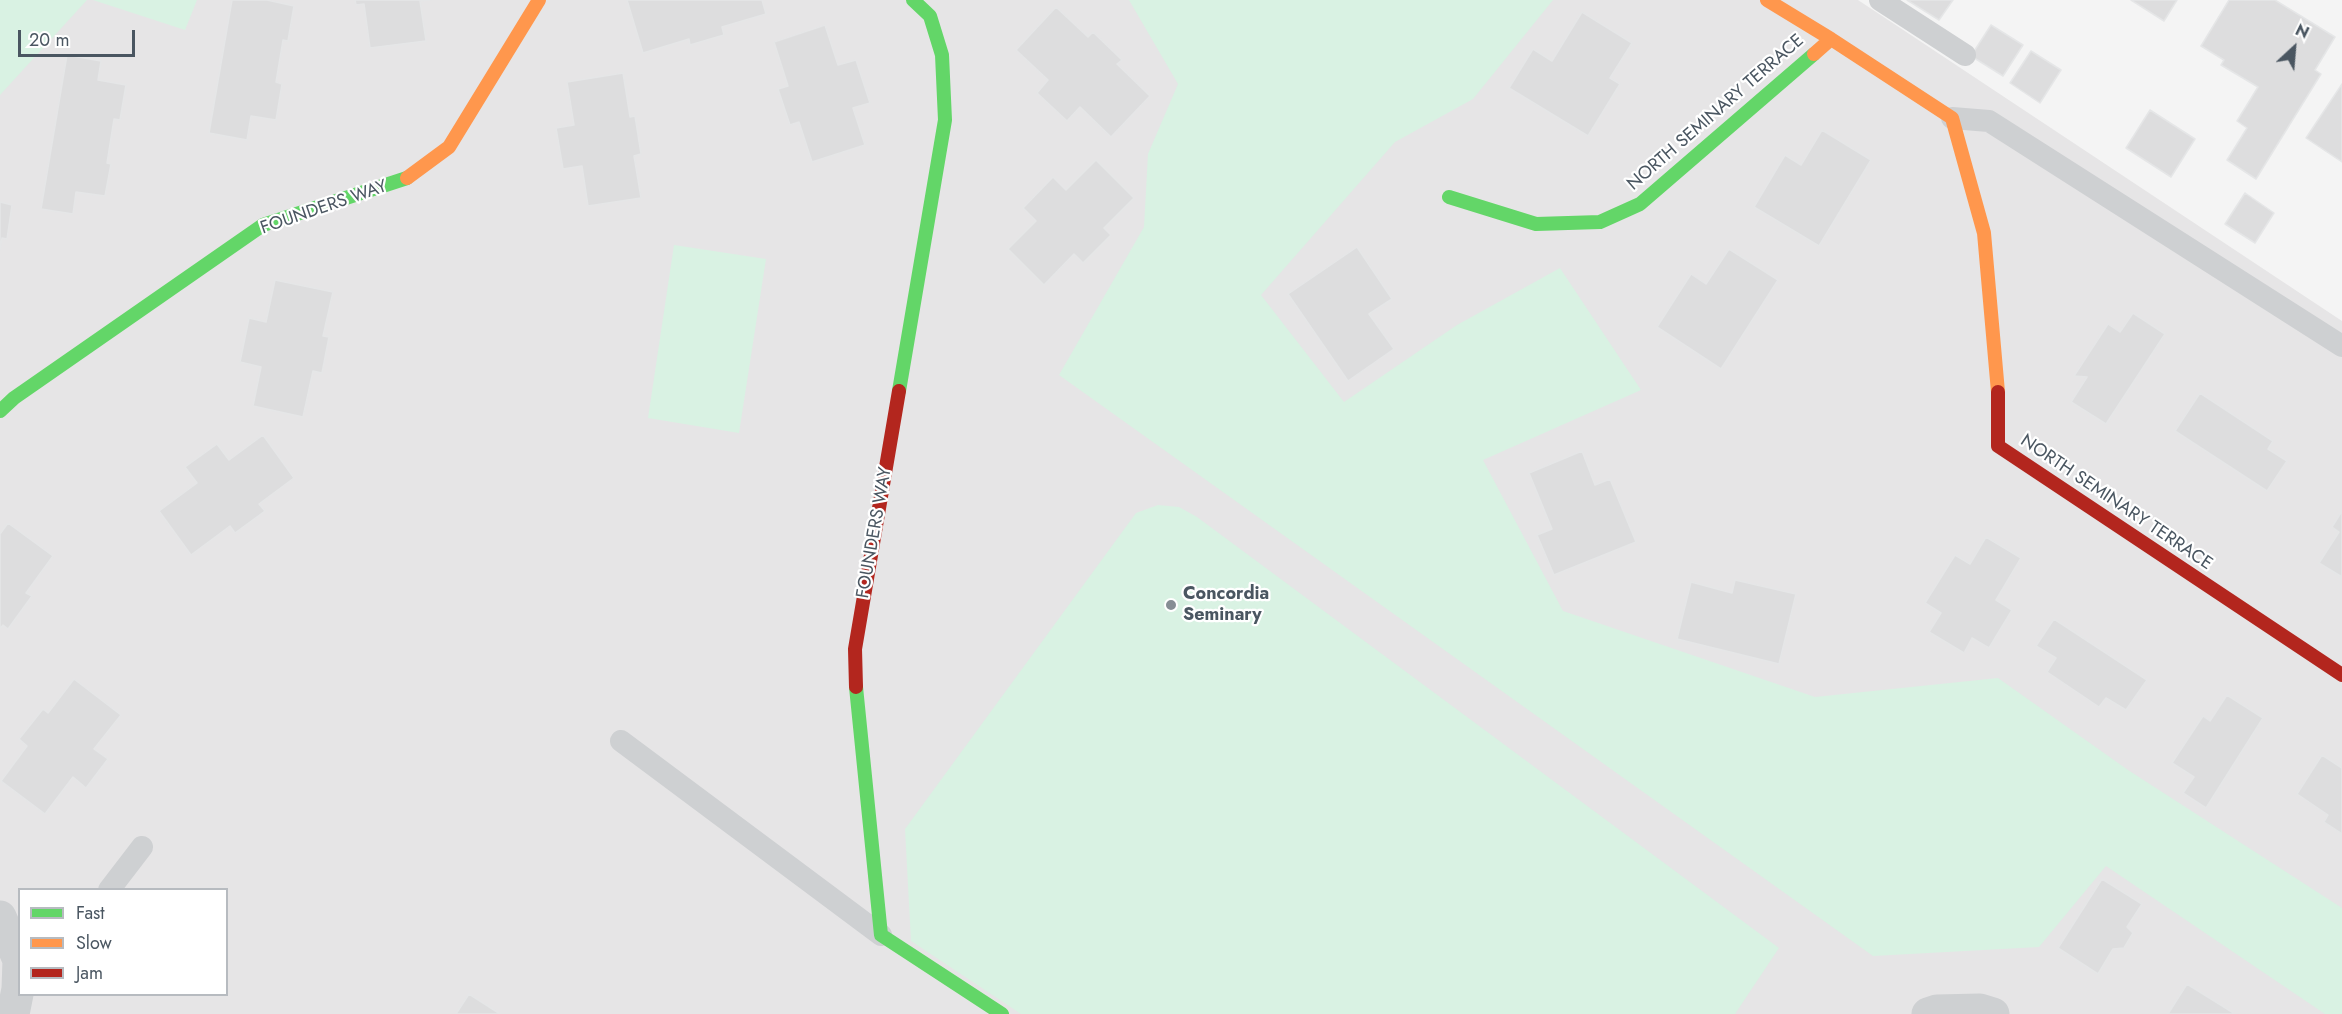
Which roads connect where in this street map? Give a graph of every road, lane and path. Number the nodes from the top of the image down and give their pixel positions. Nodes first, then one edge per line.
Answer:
1 (540, 0) edge
2 (913, 0) edge
3 (1767, 0) edge
4 (1880, 0) edge
5 (1831, 39) junction
6 (1965, 55) dead end
7 (1952, 118) junction
8 (1449, 197) dead end
9 (2342, 346) edge
10 (0, 411) edge
11 (2342, 675) edge
12 (621, 741) dead end
13 (141, 847) dead end
14 (110, 888) edge
15 (0, 917) edge
16 (881, 935) junction
17 (17, 997) edge
18 (1002, 1014) edge
19 (1928, 1014) edge
20 (1994, 1014) edge

1 - 10 street, FOUNDERS WAY
2 - 16 street, FOUNDERS WAY
3 - 5 street, NORTH SEMINARY TERRACE
4 - 6 lane
5 - 7 street, NORTH SEMINARY TERRACE
5 - 8 street, NORTH SEMINARY TERRACE
7 - 9 lane
7 - 11 street, NORTH SEMINARY TERRACE
12 - 16 lane
13 - 14 lane
15 - 17 street
16 - 18 street
19 - 20 street

